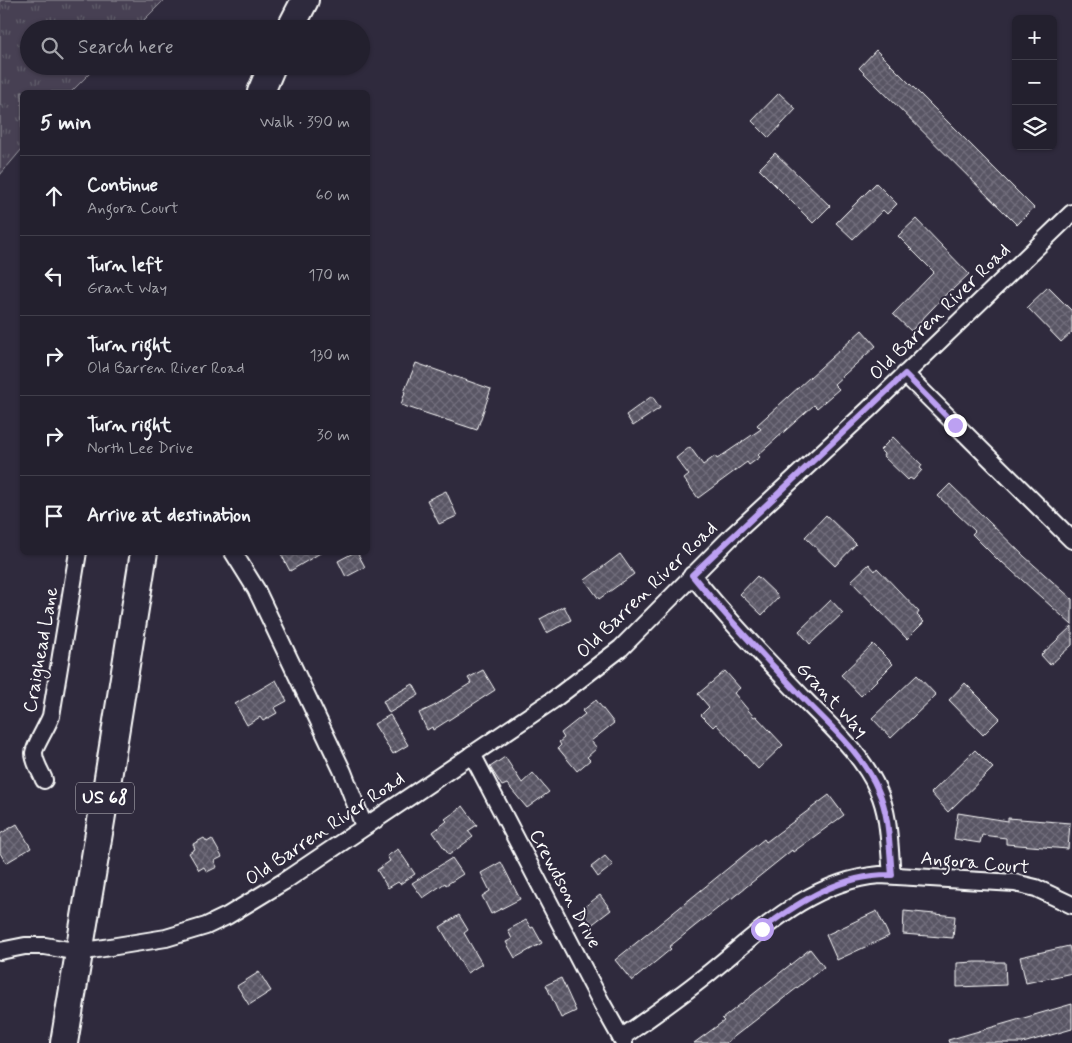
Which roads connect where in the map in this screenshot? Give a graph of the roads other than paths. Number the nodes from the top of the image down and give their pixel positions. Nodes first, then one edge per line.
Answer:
1 (305, 0) edge
2 (295, 20) edge
3 (268, 75) edge
4 (262, 90) edge
5 (1072, 213) edge
6 (905, 374) junction
7 (1072, 540) edge
8 (78, 555) edge
9 (144, 555) edge
10 (235, 555) edge
11 (692, 575) junction
12 (472, 754) junction
13 (44, 780) dead end
14 (364, 826) junction
15 (892, 875) junction
16 (1072, 905) edge
17 (0, 951) edge
18 (79, 952) junction
19 (623, 1041) edge
20 (64, 1043) edge

1 - 2 main road
3 - 4 main road
5 - 6 street, Old Barren River Road
6 - 7 street
6 - 11 street, Old Barren River Road
8 - 13 street, Craighead Lane
9 - 18 main road, US 68
10 - 14 street
11 - 12 street, Old Barren River Road
11 - 15 street, Grant Way
12 - 14 street, Old Barren River Road
12 - 19 street, Crewdson Drive
14 - 18 street, Old Barren River Road
15 - 16 street, Angora Court
15 - 19 street, Angora Court
17 - 18 street, Old Barren River Road
18 - 20 main road, US 68

